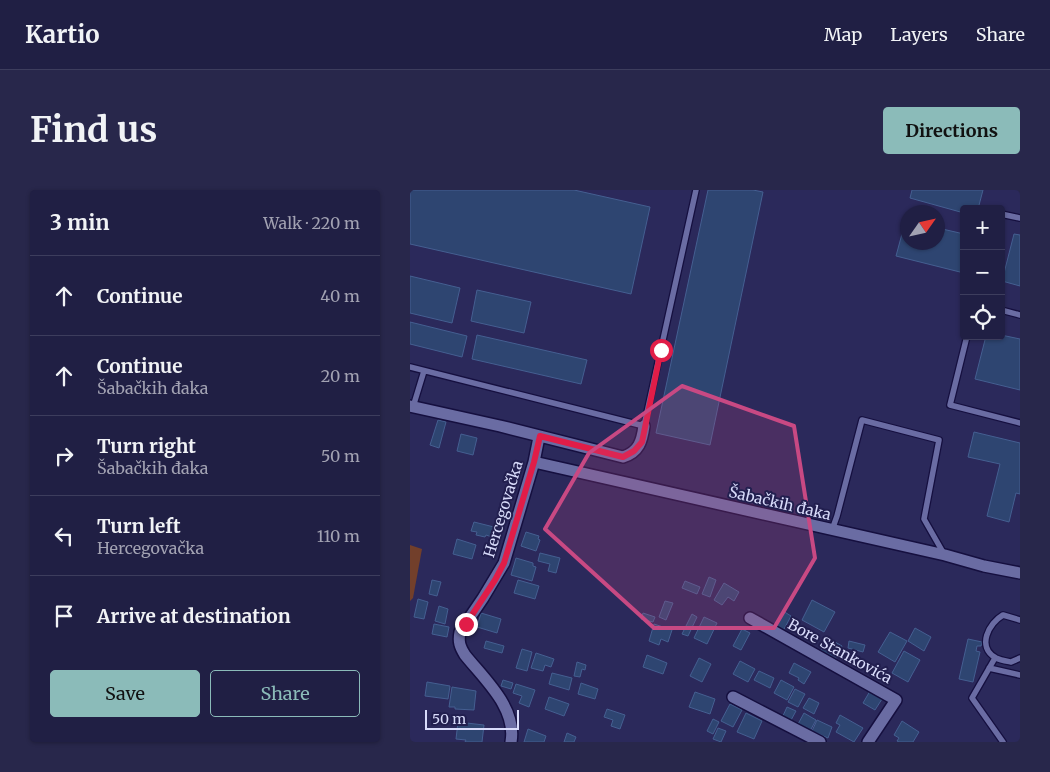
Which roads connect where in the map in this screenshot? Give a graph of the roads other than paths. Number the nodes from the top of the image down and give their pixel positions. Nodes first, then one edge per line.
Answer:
1 (696, 190) edge
2 (1005, 215) edge
3 (1020, 218) edge
4 (1005, 311) edge
5 (1020, 314) edge
6 (966, 340) edge
7 (410, 367) edge
8 (424, 371) junction
9 (411, 407) edge
10 (1020, 423) edge
11 (644, 426) junction
12 (540, 436) junction
13 (534, 462) junction
14 (832, 530) junction
15 (944, 555) junction
16 (1020, 573) edge
17 (750, 618) dead end
18 (1020, 620) edge
19 (995, 658) junction
20 (1020, 658) edge
21 (990, 668) junction
22 (1020, 675) edge
23 (733, 697) dead end
24 (511, 742) edge
25 (820, 742) edge
26 (868, 742) edge
27 (1003, 742) edge

1 - 11 lane
2 - 3 lane
4 - 5 lane
6 - 10 lane
7 - 8 lane
8 - 9 lane
8 - 11 lane
9 - 12 street
11 - 12 street
12 - 13 street, Hercegovačka
13 - 14 street, Šabačkih đaka
13 - 24 street, Hercegovačka
14 - 15 street, Šabačkih đaka
14 - 15 lane
15 - 16 street, Šabačkih đaka
17 - 26 street, Bore Stankovića
18 - 19 lane
19 - 20 lane
19 - 21 lane
21 - 22 lane
21 - 27 lane
23 - 25 street

